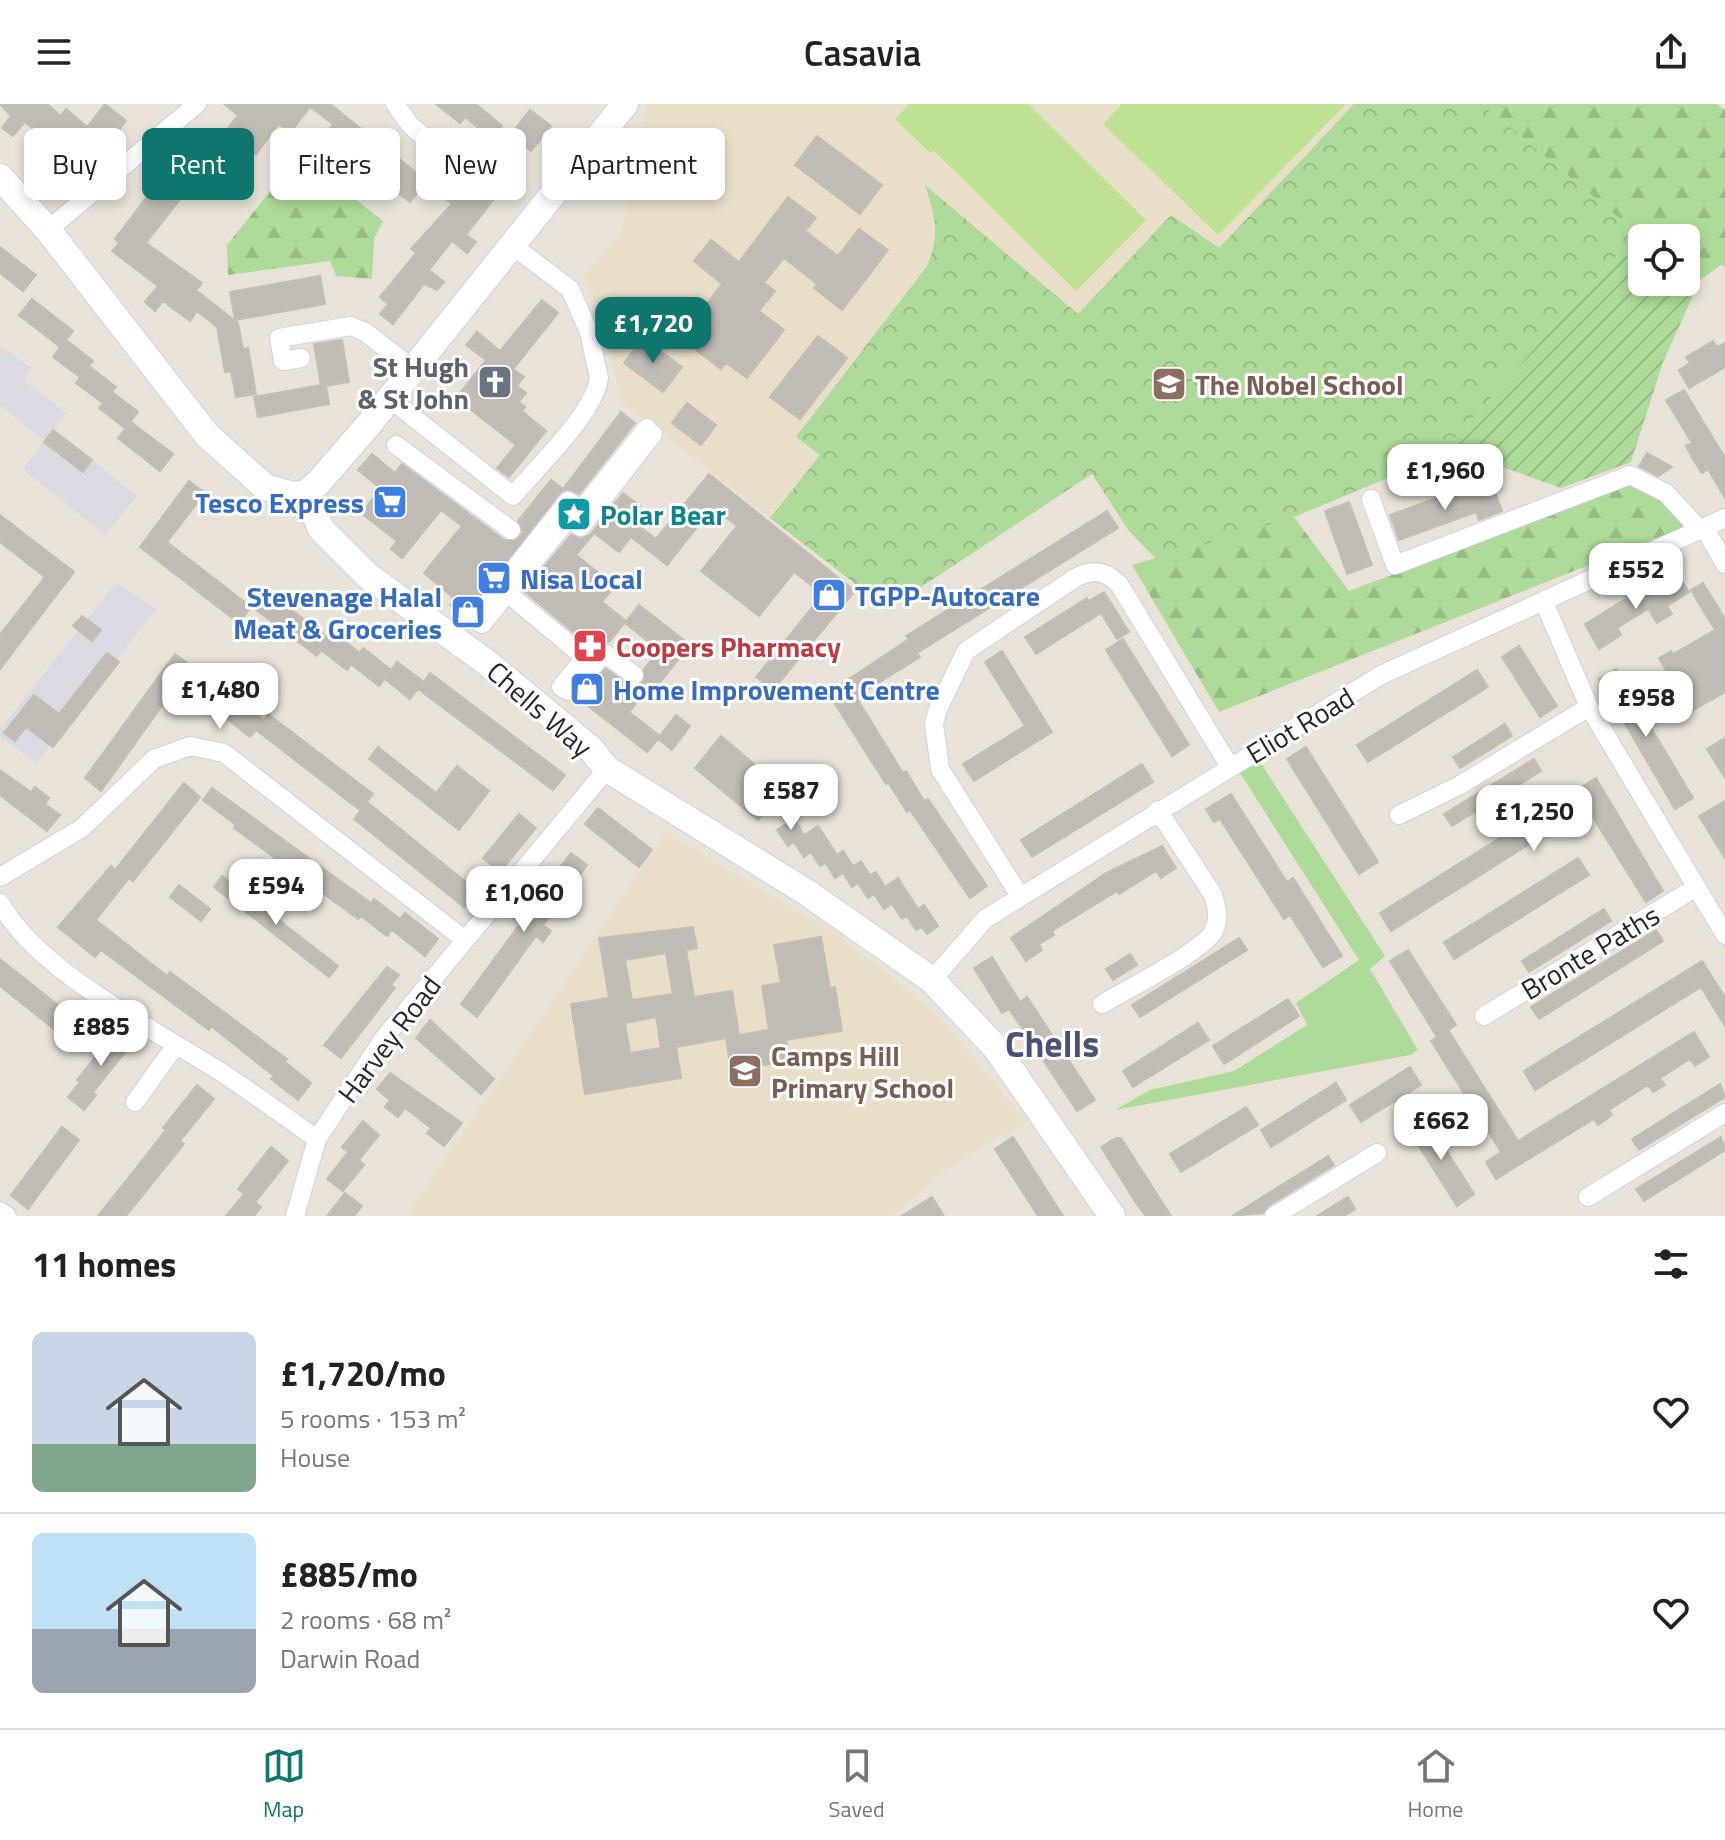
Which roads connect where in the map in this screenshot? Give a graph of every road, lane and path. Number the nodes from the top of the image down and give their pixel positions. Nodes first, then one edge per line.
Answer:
1 (197, 104) edge
2 (395, 104) edge
3 (625, 104) edge
4 (416, 130) edge
5 (0, 177) edge
6 (48, 230) junction
7 (512, 245) junction
8 (301, 358) dead end
9 (413, 369) junction
10 (389, 398) junction
11 (650, 431) dead end
12 (396, 445) dead end
13 (306, 493) junction
14 (1371, 499) dead end
15 (574, 515) junction
16 (1725, 518) edge
17 (511, 530) dead end
18 (1703, 530) junction
19 (1725, 564) edge
20 (504, 590) junction
21 (1544, 602) junction
22 (634, 675) dead end
23 (1589, 707) junction
24 (1230, 767) junction
25 (607, 769) junction
26 (1158, 810) junction
27 (1399, 815) dead end
28 (0, 877) edge
29 (1695, 888) junction
30 (1020, 896) junction
31 (0, 903) edge
32 (1725, 935) edge
33 (465, 940) junction
34 (932, 980) junction
35 (1102, 1004) dead end
36 (1484, 1016) dead end
37 (176, 1045) junction
38 (135, 1102) dead end
39 (1725, 1113) edge
40 (317, 1139) junction
41 (1377, 1153) dead end
42 (1588, 1197) dead end
43 (0, 1211) edge
44 (7, 1216) edge
45 (295, 1216) edge
46 (1112, 1216) edge
47 (1274, 1216) edge

1 - 6 street
2 - 4 street
3 - 7 street
5 - 6 street
6 - 13 street
7 - 9 street
7 - 10 street
8 - 9 street
9 - 10 street
10 - 13 street
11 - 15 street
12 - 17 street
13 - 25 street, Chells Way
14 - 18 street
15 - 20 street
15 - 20 street
16 - 18 street, Eliot Road
18 - 19 street
18 - 21 street, Eliot Road
20 - 22 street
21 - 23 street
21 - 24 street, Eliot Road
23 - 27 street
23 - 29 street
24 - 26 street, Eliot Road
24 - 30 street
25 - 33 street, Harvey Road
25 - 34 street, Chells Way
26 - 30 street, Eliot Road
26 - 35 street
28 - 33 street
29 - 32 street
29 - 36 street, Bronte Paths
30 - 34 street, Eliot Road
31 - 37 street
33 - 40 street, Harvey Road
34 - 46 street, Chells Way
37 - 38 street
37 - 40 street
39 - 42 street
40 - 45 street, Harvey Road
41 - 47 street
43 - 44 street

